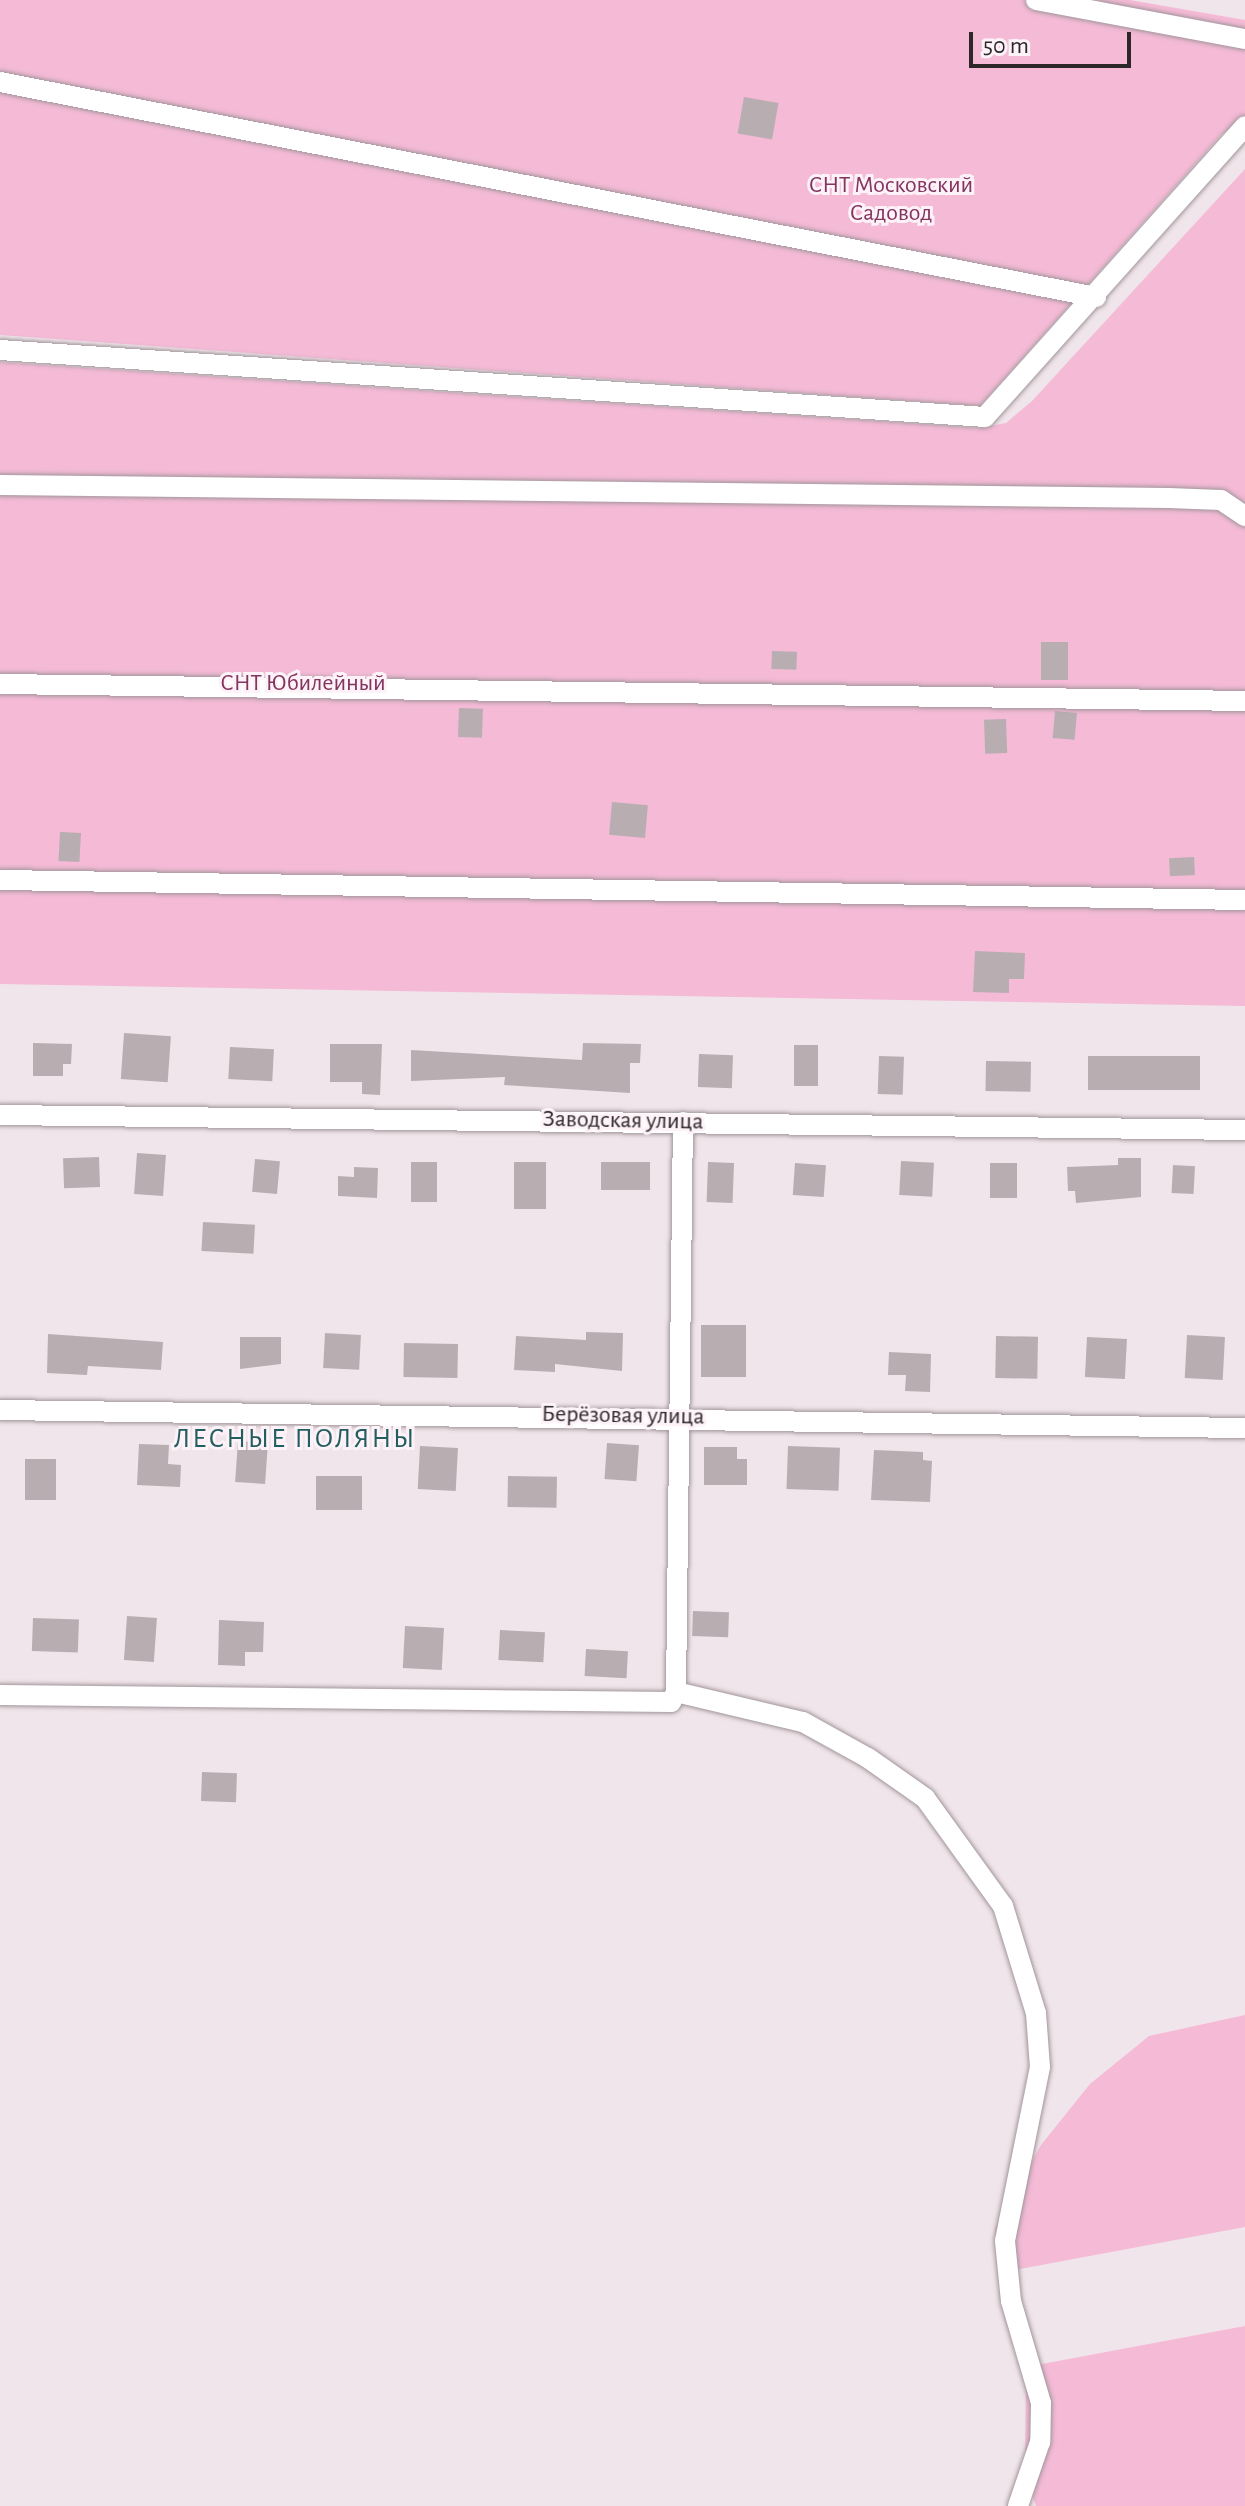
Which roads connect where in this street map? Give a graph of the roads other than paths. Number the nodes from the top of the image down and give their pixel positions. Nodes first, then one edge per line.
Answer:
1 (1036, 0) edge
2 (1245, 39) edge
3 (0, 82) edge
4 (1245, 126) edge
5 (1096, 297) junction
6 (0, 350) edge
7 (0, 485) edge
8 (1245, 516) edge
9 (0, 684) edge
10 (1245, 701) edge
11 (0, 880) edge
12 (1245, 900) edge
13 (0, 1115) edge
14 (683, 1122) junction
15 (1245, 1130) edge
16 (0, 1410) edge
17 (679, 1416) junction
18 (1245, 1428) edge
19 (676, 1692) junction
20 (0, 1695) edge
21 (1018, 2506) edge

1 - 2 street
3 - 5 street
4 - 5 street
5 - 6 street
7 - 8 street
9 - 10 street
11 - 12 street
13 - 14 street, Заводская улица
14 - 15 street, Заводская улица
14 - 17 street
16 - 17 street, Берёзовая улица
17 - 18 street, Берёзовая улица
17 - 19 street
19 - 20 street
19 - 21 street

